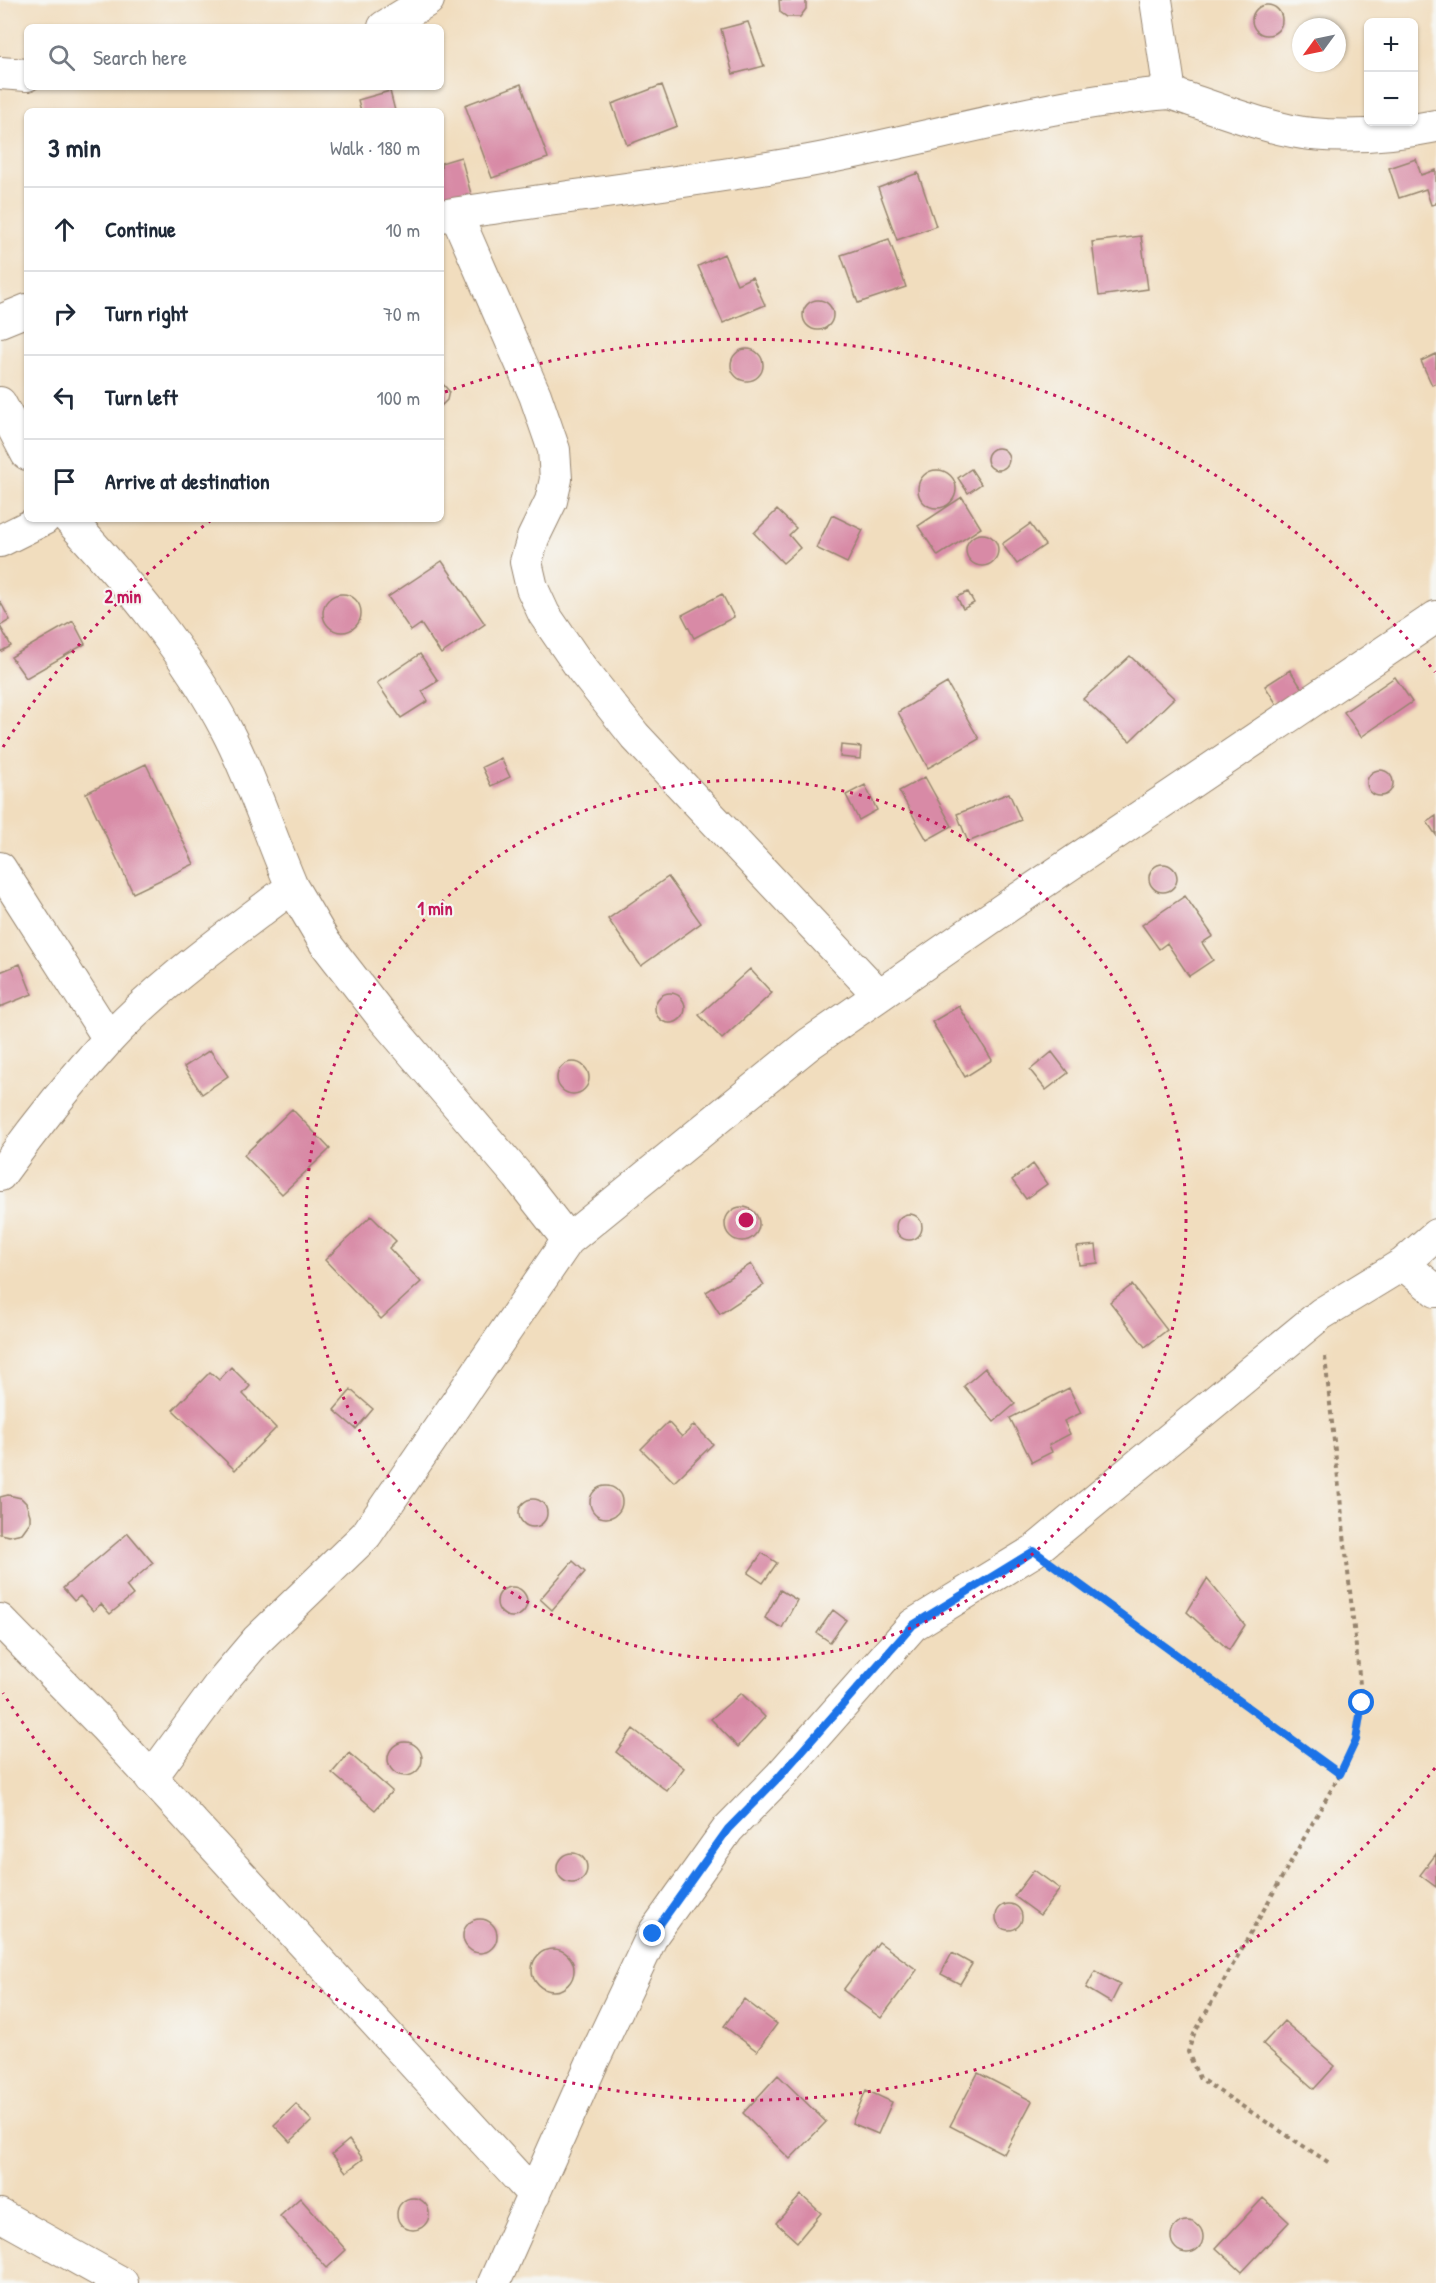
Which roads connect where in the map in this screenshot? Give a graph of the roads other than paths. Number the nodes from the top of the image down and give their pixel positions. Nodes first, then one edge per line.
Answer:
1 (428, 0) edge
2 (1156, 0) edge
3 (389, 24) edge
4 (0, 73) edge
5 (24, 75) edge
6 (1170, 93) junction
7 (1436, 126) edge
8 (449, 215) edge
9 (24, 311) edge
10 (0, 321) edge
11 (0, 403) edge
12 (24, 448) edge
13 (38, 522) edge
14 (72, 522) edge
15 (0, 541) edge
16 (1436, 617) edge
17 (0, 868) edge
18 (292, 887) junction
19 (879, 995) junction
20 (110, 1039) junction
21 (0, 1175) edge
22 (1436, 1235) edge
23 (568, 1240) junction
24 (1403, 1264) junction
25 (1436, 1291) edge
26 (0, 1620) edge
27 (151, 1778) junction
28 (534, 2195) junction
29 (0, 2215) edge
30 (122, 2283) edge
31 (494, 2283) edge

1 - 3 street
2 - 6 street
4 - 5 street
6 - 7 street
6 - 8 street
8 - 19 street
9 - 10 street
11 - 12 street
13 - 15 street
14 - 18 street
16 - 19 street
17 - 20 street
18 - 20 street
18 - 23 street
19 - 23 street
20 - 21 street
22 - 24 street
23 - 27 street
24 - 25 street
24 - 28 street
26 - 27 street
27 - 28 street
28 - 31 street
29 - 30 street

